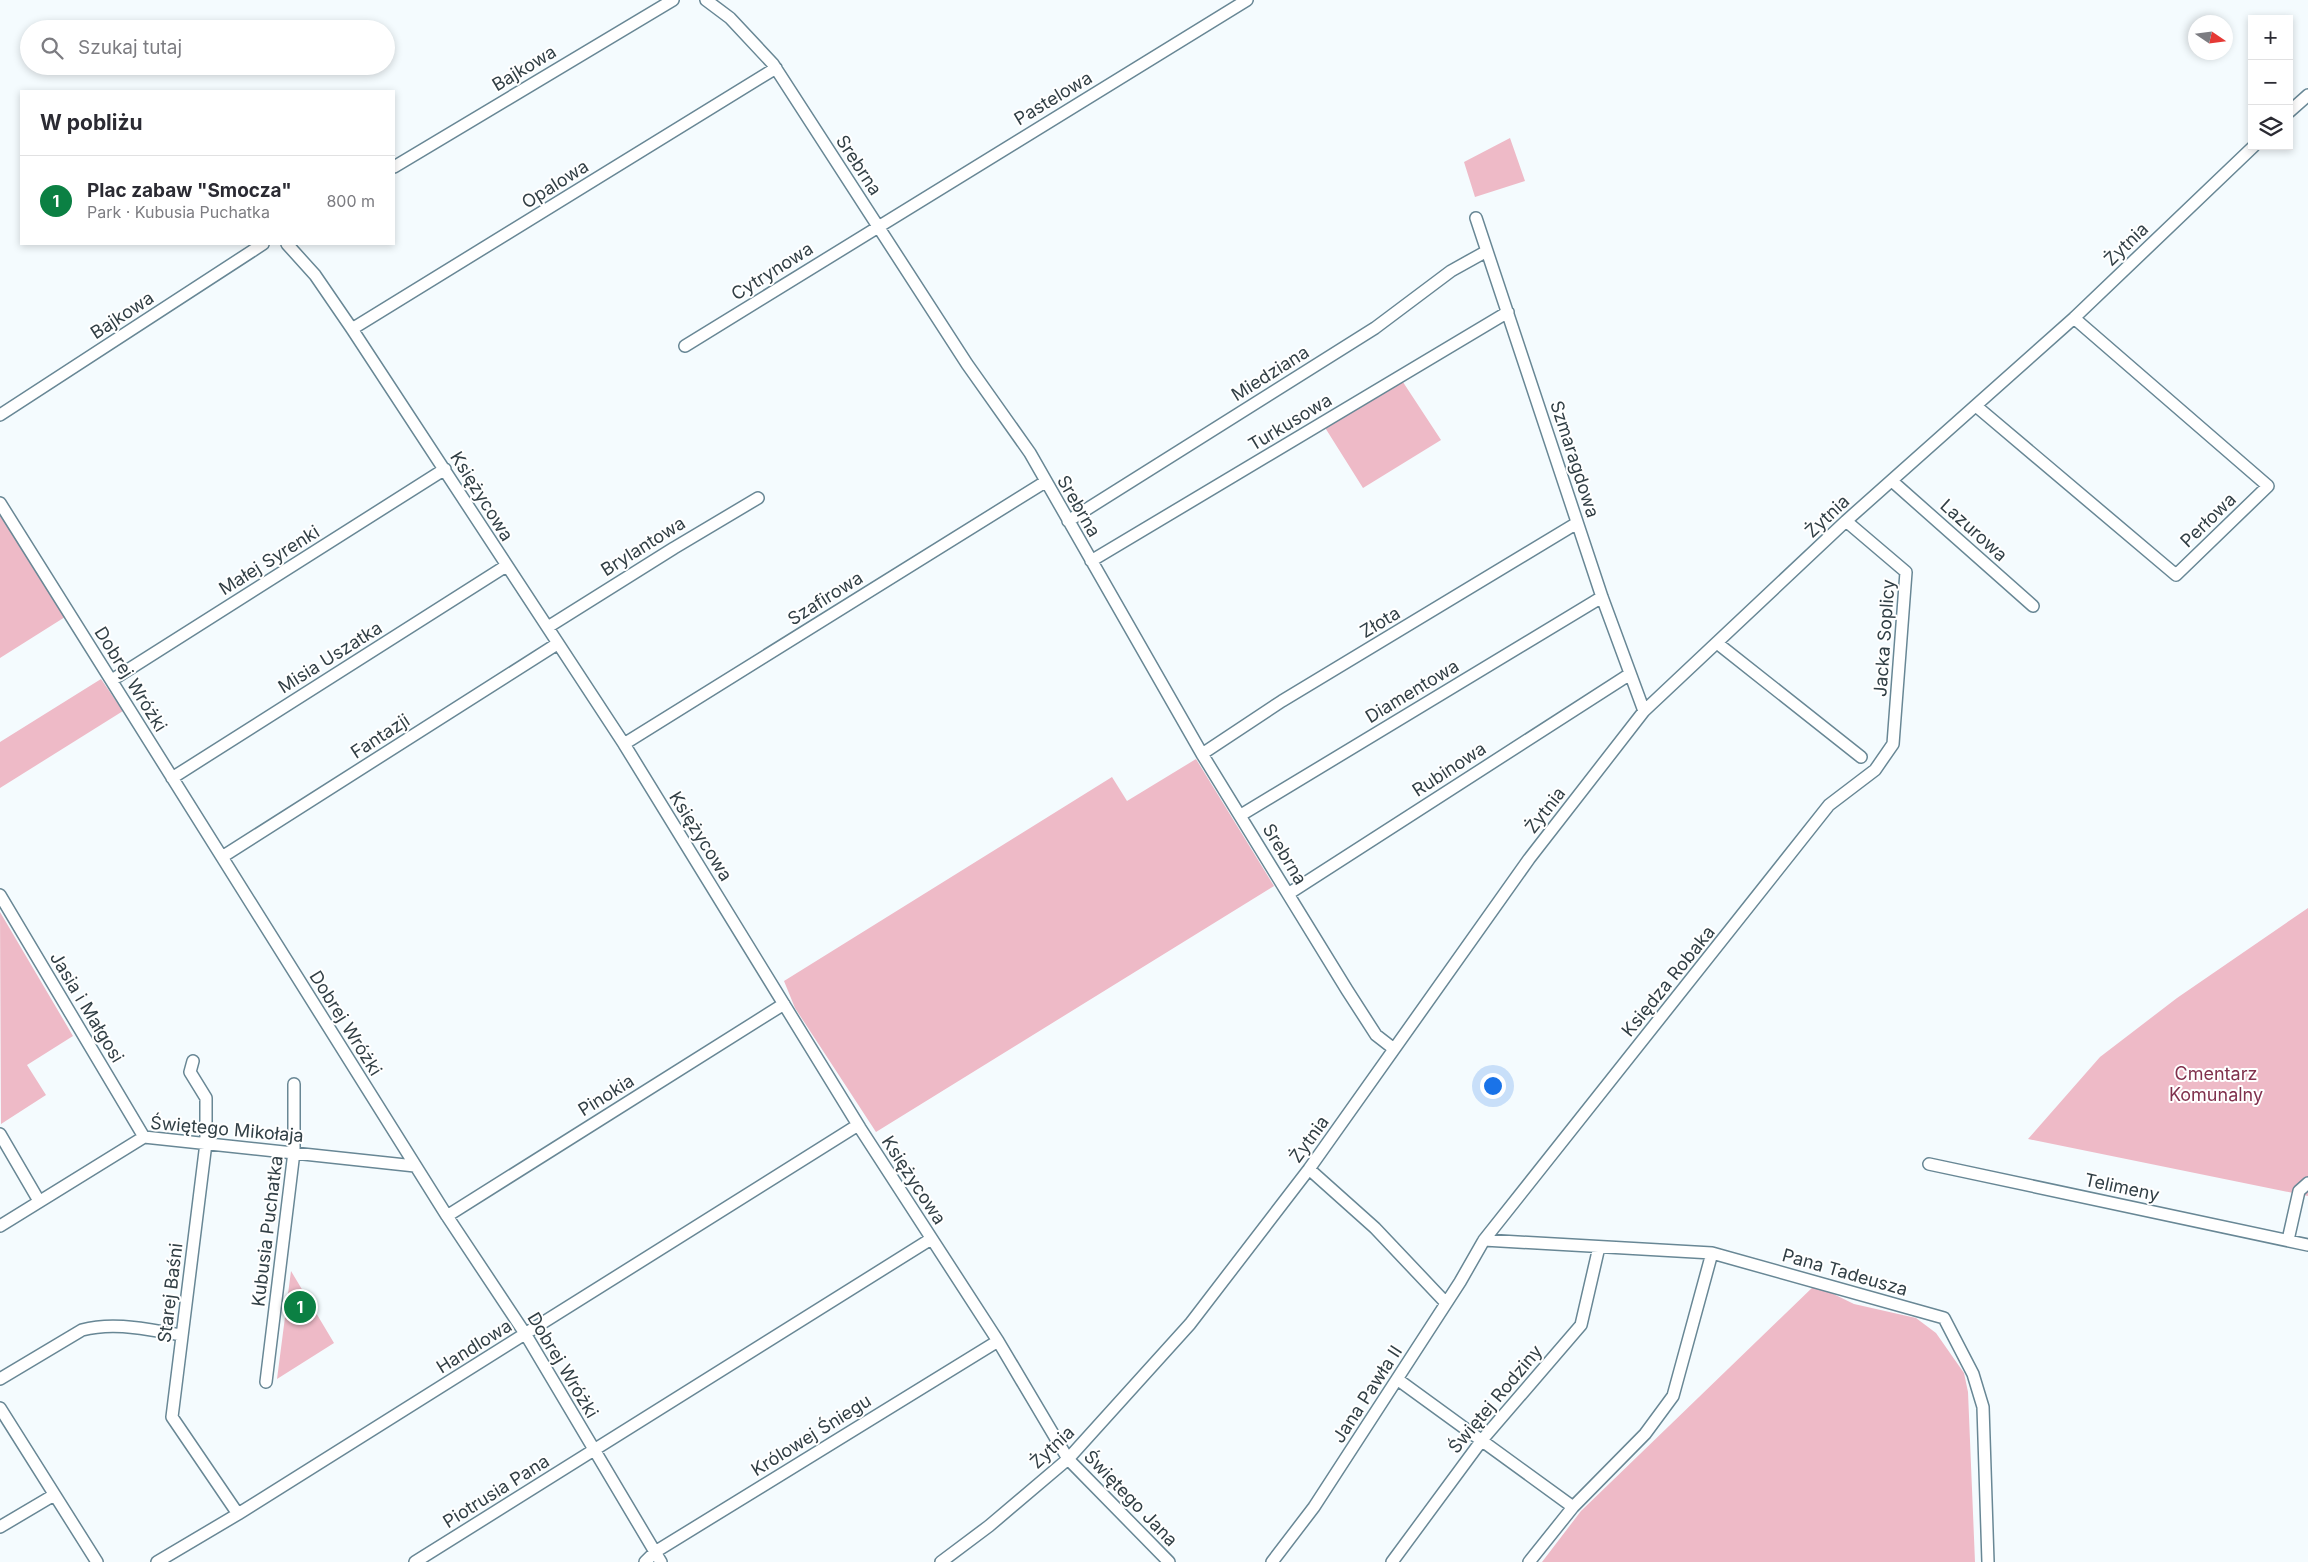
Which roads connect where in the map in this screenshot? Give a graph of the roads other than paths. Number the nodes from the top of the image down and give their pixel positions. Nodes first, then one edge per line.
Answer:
1 (673, 0) edge
2 (706, 0) edge
3 (1247, 0) edge
4 (776, 68) junction
5 (2308, 95) edge
6 (2293, 108) edge
7 (2250, 150) edge
8 (395, 166) edge
9 (1476, 218) dead end
10 (878, 226) junction
11 (261, 245) edge
12 (288, 245) edge
13 (1487, 251) junction
14 (1508, 312) junction
15 (2074, 318) junction
16 (352, 329) junction
17 (686, 346) dead end
18 (1976, 406) junction
19 (0, 415) edge
20 (445, 469) junction
21 (1892, 481) junction
22 (1045, 482) junction
23 (758, 498) dead end
24 (0, 503) edge
25 (1068, 520) junction
26 (1846, 521) junction
27 (1577, 522) junction
28 (1091, 561) junction
29 (506, 566) junction
30 (1602, 597) junction
31 (2034, 606) dead end
32 (548, 627) junction
33 (1717, 643) junction
34 (558, 644) junction
35 (1630, 674) junction
36 (112, 680) junction
37 (1644, 711) junction
38 (624, 744) junction
39 (1888, 752) joint
40 (1202, 754) junction
41 (1861, 758) dead end
42 (172, 778) junction
43 (1241, 815) junction
44 (222, 858) junction
45 (1288, 894) junction
46 (0, 895) edge
47 (784, 1004) junction
48 (1394, 1049) junction
49 (193, 1062) dead end
50 (294, 1084) dead end
51 (858, 1125) junction
52 (0, 1134) edge
53 (144, 1137) junction
54 (206, 1143) junction
55 (294, 1152) junction
56 (1929, 1164) dead end
57 (416, 1166) junction
58 (1309, 1170) junction
59 (2308, 1183) edge
60 (39, 1201) junction
61 (447, 1216) junction
62 (0, 1226) edge
63 (931, 1239) junction
64 (1484, 1240) junction
65 (2288, 1240) junction
66 (2308, 1245) edge
67 (1599, 1247) junction
68 (1712, 1253) junction
69 (1446, 1303) junction
70 (182, 1335) junction
71 (526, 1335) junction
72 (998, 1340) junction
73 (1397, 1379) junction
74 (0, 1380) edge
75 (266, 1382) dead end
76 (0, 1408) edge
77 (1482, 1440) junction
78 (595, 1450) junction
79 (1068, 1459) junction
80 (54, 1495) junction
81 (1573, 1507) junction
82 (238, 1514) junction
83 (0, 1527) edge
84 (658, 1557) edge
85 (97, 1562) edge
86 (157, 1562) edge
87 (415, 1562) edge
88 (645, 1562) edge
89 (941, 1562) edge
90 (1169, 1562) edge
91 (1272, 1562) edge
92 (1392, 1562) edge
93 (1529, 1562) edge
94 (1988, 1562) edge

1 - 8 street, Bajkowa
2 - 4 street, Srebrna
3 - 10 street, Pastelowa
4 - 10 street, Srebrna
4 - 16 street, Opalowa
5 - 6 street
7 - 15 street, Żytnia
9 - 13 street, Szmaragdowa
10 - 17 street, Cytrynowa
10 - 22 street, Srebrna
11 - 19 street, Bajkowa
12 - 16 street, Księżycowa
13 - 14 street, Szmaragdowa
13 - 25 street, Miedziana
14 - 27 street, Szmaragdowa
14 - 28 street, Turkusowa
15 - 18 street, Żytnia
15 - 18 street, Perłowa
16 - 20 street, Księżycowa
18 - 21 street, Żytnia
20 - 29 street, Księżycowa
20 - 36 street, Małej Syrenki
21 - 26 street, Żytnia
21 - 31 street, Lazurowa
22 - 25 street, Srebrna
22 - 38 street, Szafirowa
23 - 32 street, Brylantowa
24 - 36 street, Dobrej Wróżki
25 - 28 street, Srebrna
26 - 33 street, Żytnia
26 - 39 street, Jacka Soplicy
27 - 30 street, Szmaragdowa
27 - 40 street, Złota
28 - 40 street, Srebrna
29 - 32 street, Księżycowa
29 - 42 street, Misia Uszatka
30 - 35 street, Szmaragdowa
30 - 43 street, Diamentowa
32 - 34 street, Księżycowa
33 - 37 street, Żytnia
33 - 41 street
34 - 38 street, Księżycowa
34 - 44 street, Fantazji
35 - 37 street, Szmaragdowa
35 - 45 street, Rubinowa
36 - 42 street, Dobrej Wróżki
37 - 48 street, Żytnia
38 - 47 street, Księżycowa
39 - 64 street, Księdza Robaka
40 - 43 street, Srebrna
42 - 44 street, Dobrej Wróżki
43 - 45 street, Srebrna
44 - 57 street, Dobrej Wróżki
45 - 48 street, Srebrna
46 - 53 street, Jasia i Małgosi
47 - 51 street, Księżycowa
47 - 61 street, Pinokia
48 - 58 street, Żytnia
49 - 54 street, Starej Baśni
50 - 55 street, Kubusia Puchatka
51 - 63 street, Księżycowa
51 - 71 street, Handlowa
52 - 60 street
53 - 54 street, Świętego Mikołaja
53 - 60 street, Świętego Mikołaja
54 - 55 street, Świętego Mikołaja
54 - 70 street, Starej Baśni
55 - 57 street, Świętego Mikołaja
55 - 75 street, Kubusia Puchatka
56 - 65 street, Telimeny
57 - 61 street, Dobrej Wróżki
58 - 69 street
58 - 79 street, Żytnia
59 - 65 street
60 - 62 street, Świętego Mikołaja
61 - 71 street, Dobrej Wróżki
63 - 72 street, Księżycowa
63 - 78 street, Piotrusia Pana
64 - 67 street, Pana Tadeusza
64 - 69 street, Jana Pawła II
65 - 66 street, Telimeny
67 - 68 street, Pana Tadeusza
67 - 77 street, Świętej Rodziny
68 - 81 street
68 - 94 street, Pana Tadeusza
69 - 73 street, Jana Pawła II
70 - 74 street
70 - 82 street, Starej Baśni
71 - 78 street, Dobrej Wróżki
71 - 82 street, Handlowa
72 - 79 street, Księżycowa
72 - 84 street, Królowej Śniegu
73 - 77 street
73 - 91 street, Jana Pawła II
76 - 80 street
77 - 81 street
77 - 92 street, Świętej Rodziny
78 - 84 street, Dobrej Wróżki
78 - 87 street, Piotrusia Pana
79 - 89 street, Żytnia
79 - 90 street, Świętego Jana
80 - 83 street
80 - 85 street
81 - 93 street
82 - 86 street, Handlowa
84 - 88 street, Królowej Śniegu

